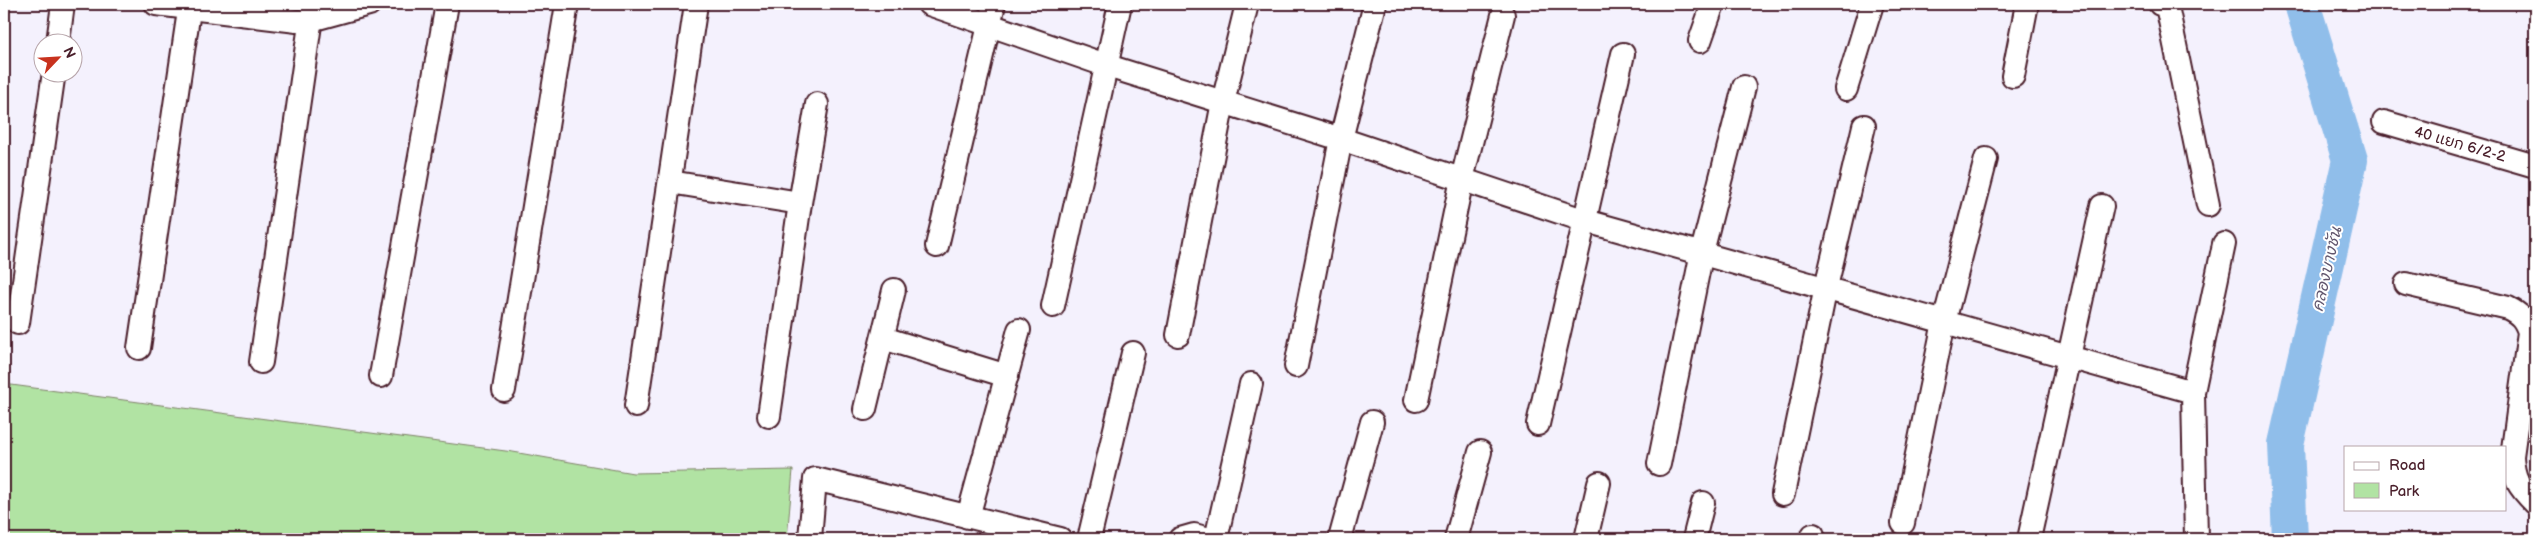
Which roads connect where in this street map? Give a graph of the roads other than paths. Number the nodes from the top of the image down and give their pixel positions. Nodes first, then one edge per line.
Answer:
1 (63, 4) edge
2 (156, 4) edge
3 (369, 4) edge
4 (447, 4) edge
5 (567, 4) edge
6 (696, 4) edge
7 (929, 4) edge
8 (1120, 4) edge
9 (1246, 4) edge
10 (1375, 4) edge
11 (1713, 4) edge
12 (1872, 4) edge
13 (2028, 4) edge
14 (2165, 4) edge
15 (190, 5) edge
16 (312, 12) edge
17 (992, 14) edge
18 (1502, 15) dead end
19 (59, 32) edge
20 (1700, 41) dead end
21 (1623, 54) dead end
22 (1106, 64) junction
23 (2013, 76) dead end
24 (53, 82) edge
25 (1744, 87) dead end
26 (1846, 89) dead end
27 (1223, 102) junction
28 (817, 104) dead end
29 (2384, 122) dead end
30 (1864, 126) dead end
31 (1342, 139) junction
32 (1986, 159) dead end
33 (2535, 166) edge
34 (1462, 179) junction
35 (670, 182) junction
36 (800, 203) junction
37 (2208, 205) dead end
38 (2102, 206) dead end
39 (1586, 221) junction
40 (2224, 244) dead end
41 (937, 246) dead end
42 (1702, 252) junction
43 (2406, 284) dead end
44 (1826, 287) junction
45 (894, 290) dead end
46 (1053, 306) dead end
47 (1944, 322) junction
48 (18, 323) dead end
49 (1019, 330) dead end
50 (1178, 335) dead end
51 (883, 338) junction
52 (139, 348) dead end
53 (1133, 353) dead end
54 (2068, 357) junction
55 (261, 362) dead end
56 (1296, 366) dead end
57 (2529, 374) edge
58 (381, 376) dead end
59 (1007, 376) junction
60 (1251, 384) dead end
61 (504, 390) dead end
62 (2193, 392) junction
63 (1416, 400) dead end
64 (636, 406) dead end
65 (866, 409) dead end
66 (768, 416) dead end
67 (1372, 422) dead end
68 (1538, 424) dead end
69 (1480, 452) dead end
70 (1659, 464) dead end
71 (1600, 482) dead end
72 (1783, 494) dead end
73 (1703, 503) dead end
74 (2535, 503) edge
75 (968, 516) junction
76 (1903, 523) dead end
77 (810, 539) edge
78 (1060, 539) edge
79 (1089, 539) edge
80 (1180, 539) edge
81 (1208, 539) edge
82 (1216, 539) edge
83 (1340, 539) edge
84 (1456, 539) edge
85 (1586, 539) edge
86 (1694, 539) edge
87 (2029, 539) edge
88 (2196, 539) edge

1 - 19 street
2 - 15 street
3 - 16 street
4 - 58 street
5 - 61 street
6 - 35 street
7 - 17 street
8 - 22 street
9 - 27 street
10 - 31 street
11 - 20 street
12 - 26 street
13 - 23 street
14 - 37 street
15 - 16 street
15 - 52 street
16 - 55 street
17 - 22 street
17 - 41 street
18 - 34 street
21 - 39 street
22 - 27 street
22 - 46 street
24 - 48 street
25 - 42 street
27 - 31 street
27 - 50 street
28 - 36 street
29 - 33 street, 40 แยก 6/2-2
30 - 44 street
31 - 34 street
31 - 56 street
32 - 47 street
34 - 39 street
34 - 63 street
35 - 36 street
35 - 64 street
36 - 66 street
38 - 54 street
39 - 42 street
39 - 68 street
40 - 62 street
42 - 44 street
42 - 70 street
43 - 57 street
44 - 47 street
44 - 72 street
45 - 51 street
47 - 54 street
47 - 76 street
49 - 59 street
51 - 59 street
51 - 65 street
53 - 79 street
54 - 62 street
54 - 87 street
57 - 74 street
59 - 75 street
60 - 82 street
62 - 88 street
67 - 83 street
69 - 84 street
71 - 85 street
73 - 86 street
75 - 77 street
75 - 78 street
80 - 81 street

